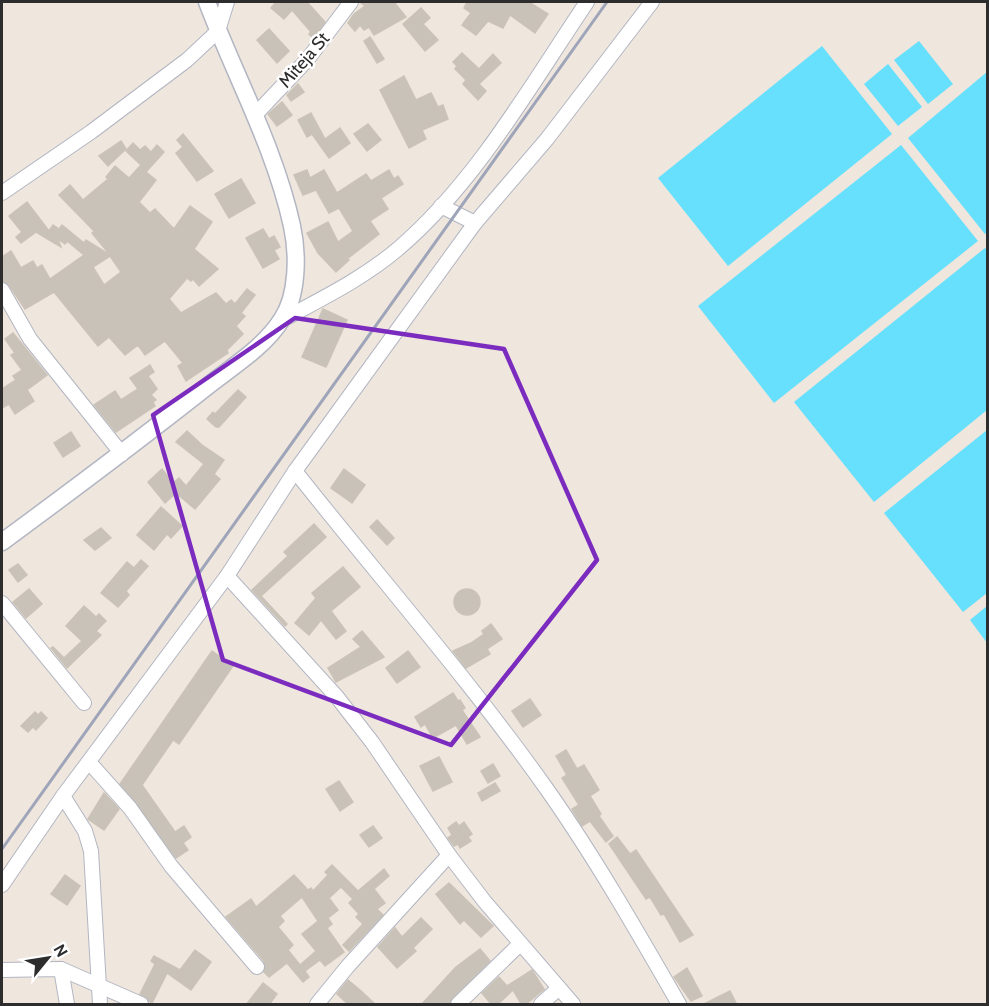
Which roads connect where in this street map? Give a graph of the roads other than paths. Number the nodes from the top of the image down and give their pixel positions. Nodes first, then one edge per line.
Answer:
1 (207, 2) edge
2 (227, 2) edge
3 (351, 2) edge
4 (587, 2) edge
5 (652, 2) edge
6 (218, 31) junction
7 (254, 116) junction
8 (2, 193) edge
9 (441, 206) junction
10 (475, 223) junction
11 (2, 290) edge
12 (282, 320) junction
13 (122, 454) junction
14 (295, 471) junction
15 (2, 542) edge
16 (227, 576) junction
17 (2, 603) edge
18 (84, 702) dead end
19 (89, 762) junction
20 (63, 796) junction
21 (449, 855) junction
22 (2, 885) edge
23 (520, 944) junction
24 (257, 967) dead end
25 (61, 969) junction
26 (2, 970) edge
27 (98, 986) junction
28 (559, 988) junction
29 (67, 1005) edge
30 (100, 1005) edge
31 (141, 1005) edge
32 (317, 1005) edge
33 (458, 1005) edge
34 (541, 1005) edge
35 (573, 1005) edge
36 (679, 1005) edge

1 - 6 street
2 - 6 street
3 - 7 street, Miteja St
4 - 9 street
5 - 10 street
6 - 7 street
6 - 8 street
7 - 12 street
9 - 10 street
9 - 12 street
10 - 14 street
11 - 13 street
12 - 13 street
13 - 15 street
14 - 16 street
14 - 36 street
16 - 19 street
16 - 21 street
17 - 18 street
19 - 20 street
19 - 24 street
20 - 22 street
20 - 27 street
21 - 23 street
21 - 32 street
23 - 28 street
23 - 33 street
25 - 26 street
25 - 27 street
25 - 29 street
27 - 30 street
27 - 31 street
28 - 34 street
28 - 35 street

